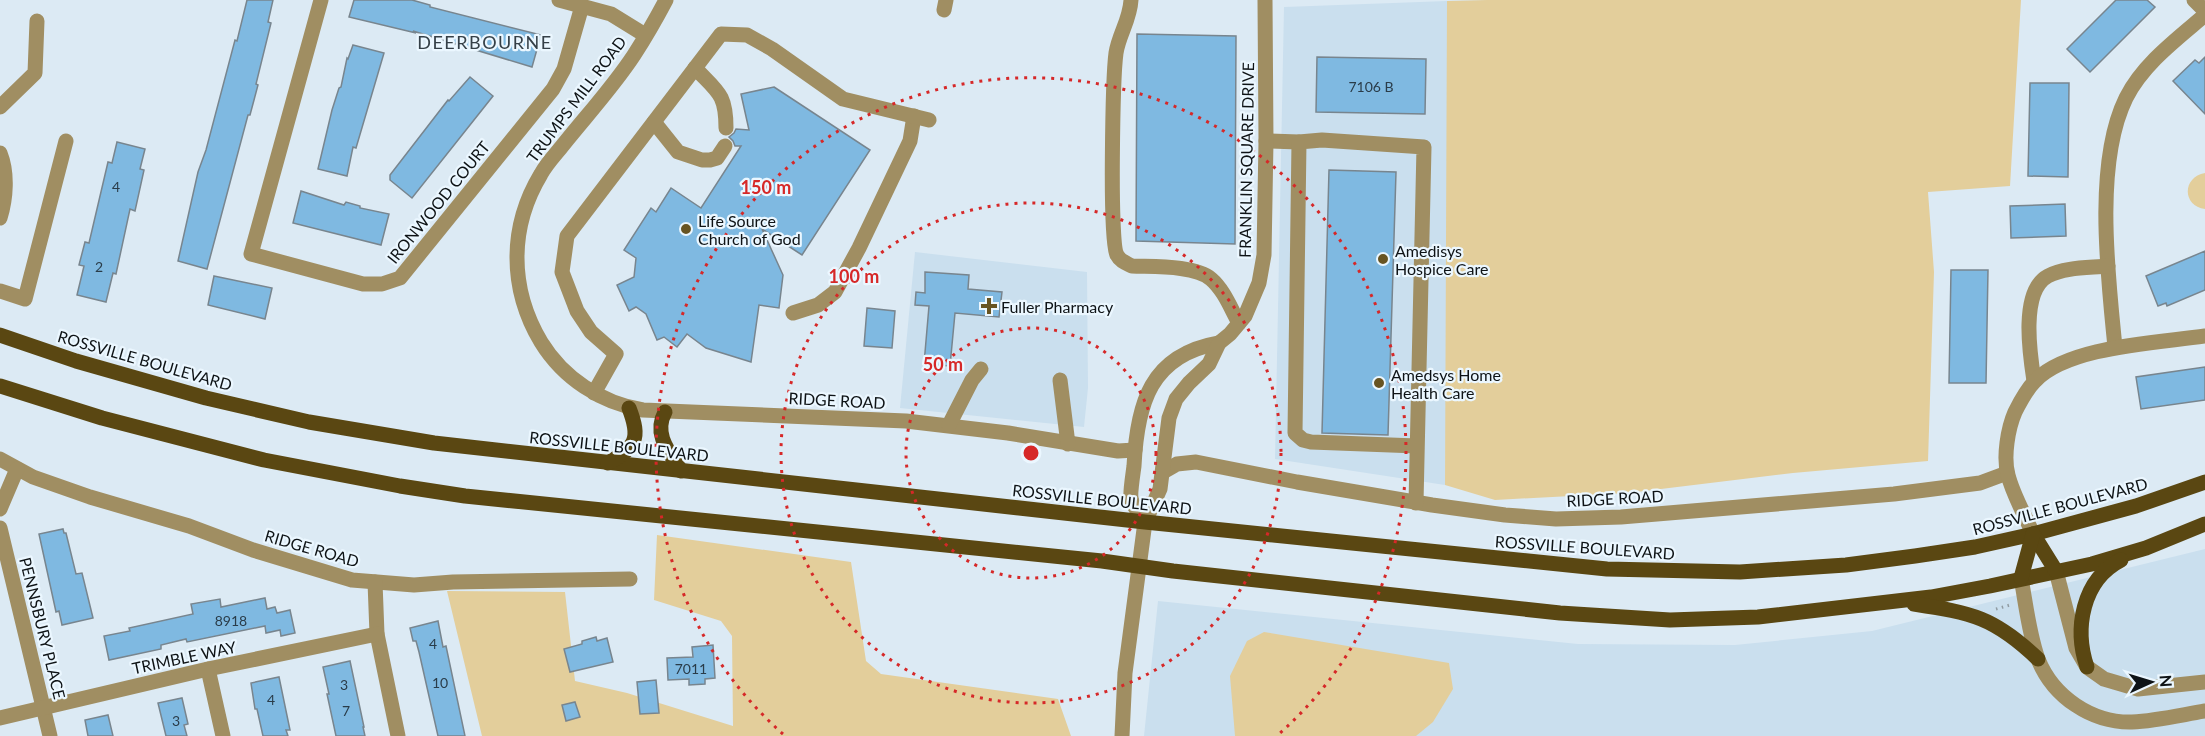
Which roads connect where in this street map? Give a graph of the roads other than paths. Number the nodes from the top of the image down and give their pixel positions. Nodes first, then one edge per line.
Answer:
1 (321, 0) edge
2 (559, 0) edge
3 (666, 0) edge
4 (1131, 0) edge
5 (1265, 0) edge
6 (2194, 0) edge
7 (582, 6) junction
8 (2205, 13) edge
9 (37, 21) dead end
10 (645, 35) junction
11 (695, 68) junction
12 (0, 107) edge
13 (914, 116) junction
14 (929, 120) dead end
15 (654, 122) junction
16 (726, 128) dead end
17 (66, 141) dead end
18 (1266, 141) junction
19 (1299, 142) junction
20 (725, 146) dead end
21 (0, 153) edge
22 (0, 218) edge
23 (2108, 266) junction
24 (0, 291) edge
25 (793, 313) dead end
26 (1239, 323) junction
27 (0, 335) edge
28 (2205, 336) edge
29 (1219, 343) junction
30 (2115, 347) junction
31 (551, 359) joint
32 (981, 369) dead end
33 (1060, 380) dead end
34 (2034, 381) junction
35 (0, 386) edge
36 (594, 393) junction
37 (629, 408) junction
38 (665, 412) junction
39 (949, 425) junction
40 (1068, 444) junction
41 (1417, 446) junction
42 (1135, 450) junction
43 (0, 459) edge
44 (608, 463) junction
45 (17, 469) junction
46 (681, 471) junction
47 (1163, 472) junction
48 (2007, 473) junction
49 (2205, 482) edge
50 (1416, 502) junction
51 (0, 510) edge
52 (1145, 522) junction
53 (2205, 524) edge
54 (0, 528) edge
55 (2033, 534) junction
56 (2146, 548) junction
57 (1139, 566) junction
58 (2056, 571) junction
59 (2021, 578) junction
60 (630, 579) dead end
61 (375, 582) junction
62 (1896, 601) junction
63 (377, 634) junction
64 (2038, 659) junction
65 (2087, 667) junction
66 (208, 669) junction
67 (2205, 682) edge
68 (44, 707) junction
69 (2205, 711) edge
70 (0, 718) edge
71 (50, 736) edge
72 (222, 736) edge
73 (398, 736) edge
74 (1122, 736) edge

1 - 7 street, IRONWOOD COURT
2 - 7 street
3 - 10 street, TRUMPS MILL ROAD
4 - 26 street
5 - 18 street, FRANKLIN SQUARE DRIVE
6 - 8 street
7 - 10 street
8 - 23 street
9 - 12 street
10 - 31 street, TRUMPS MILL ROAD
11 - 13 street
11 - 15 street
11 - 16 street
13 - 14 street
13 - 25 street
15 - 20 street
15 - 36 street
17 - 24 street
18 - 19 street
18 - 26 street, FRANKLIN SQUARE DRIVE
19 - 41 street
19 - 41 street
21 - 22 street
23 - 30 street
23 - 34 street
26 - 29 street, FRANKLIN SQUARE DRIVE
27 - 44 main road, ROSSVILLE BOULEVARD
28 - 30 street
29 - 42 street
29 - 47 street, FRANKLIN SQUARE DRIVE
30 - 34 street
31 - 36 street, RIDGE ROAD
32 - 39 street
33 - 40 street
34 - 48 street
35 - 57 main road
36 - 37 street, RIDGE ROAD
37 - 38 street, RIDGE ROAD
37 - 44 main road
38 - 39 street, RIDGE ROAD
38 - 46 main road
39 - 40 street, RIDGE ROAD
40 - 42 street, RIDGE ROAD
41 - 50 street
42 - 52 street
43 - 45 street, RIDGE ROAD
44 - 46 main road, ROSSVILLE BOULEVARD
45 - 51 street
45 - 61 street, RIDGE ROAD
46 - 52 main road, ROSSVILLE BOULEVARD
47 - 50 street, RIDGE ROAD
47 - 52 street, FRANKLIN SQUARE DRIVE
48 - 50 street, RIDGE ROAD
48 - 55 street
49 - 55 main road, ROSSVILLE BOULEVARD
52 - 55 main road, ROSSVILLE BOULEVARD
52 - 57 street, FRANKLIN SQUARE DRIVE
53 - 56 main road
54 - 68 street, PENNSBURY PLACE
55 - 58 main road
55 - 59 main road
56 - 58 main road
56 - 65 main road
57 - 62 main road
57 - 74 street, FRANKLIN SQUARE DRIVE
58 - 59 main road
58 - 65 street
59 - 62 main road
59 - 64 street
60 - 61 street, RIDGE ROAD
61 - 63 street
62 - 64 main road
63 - 66 street, TRIMBLE WAY
63 - 73 street
64 - 69 street
65 - 67 street
66 - 68 street, TRIMBLE WAY
66 - 72 street
68 - 70 street, TRIMBLE WAY
68 - 71 street, PENNSBURY PLACE

